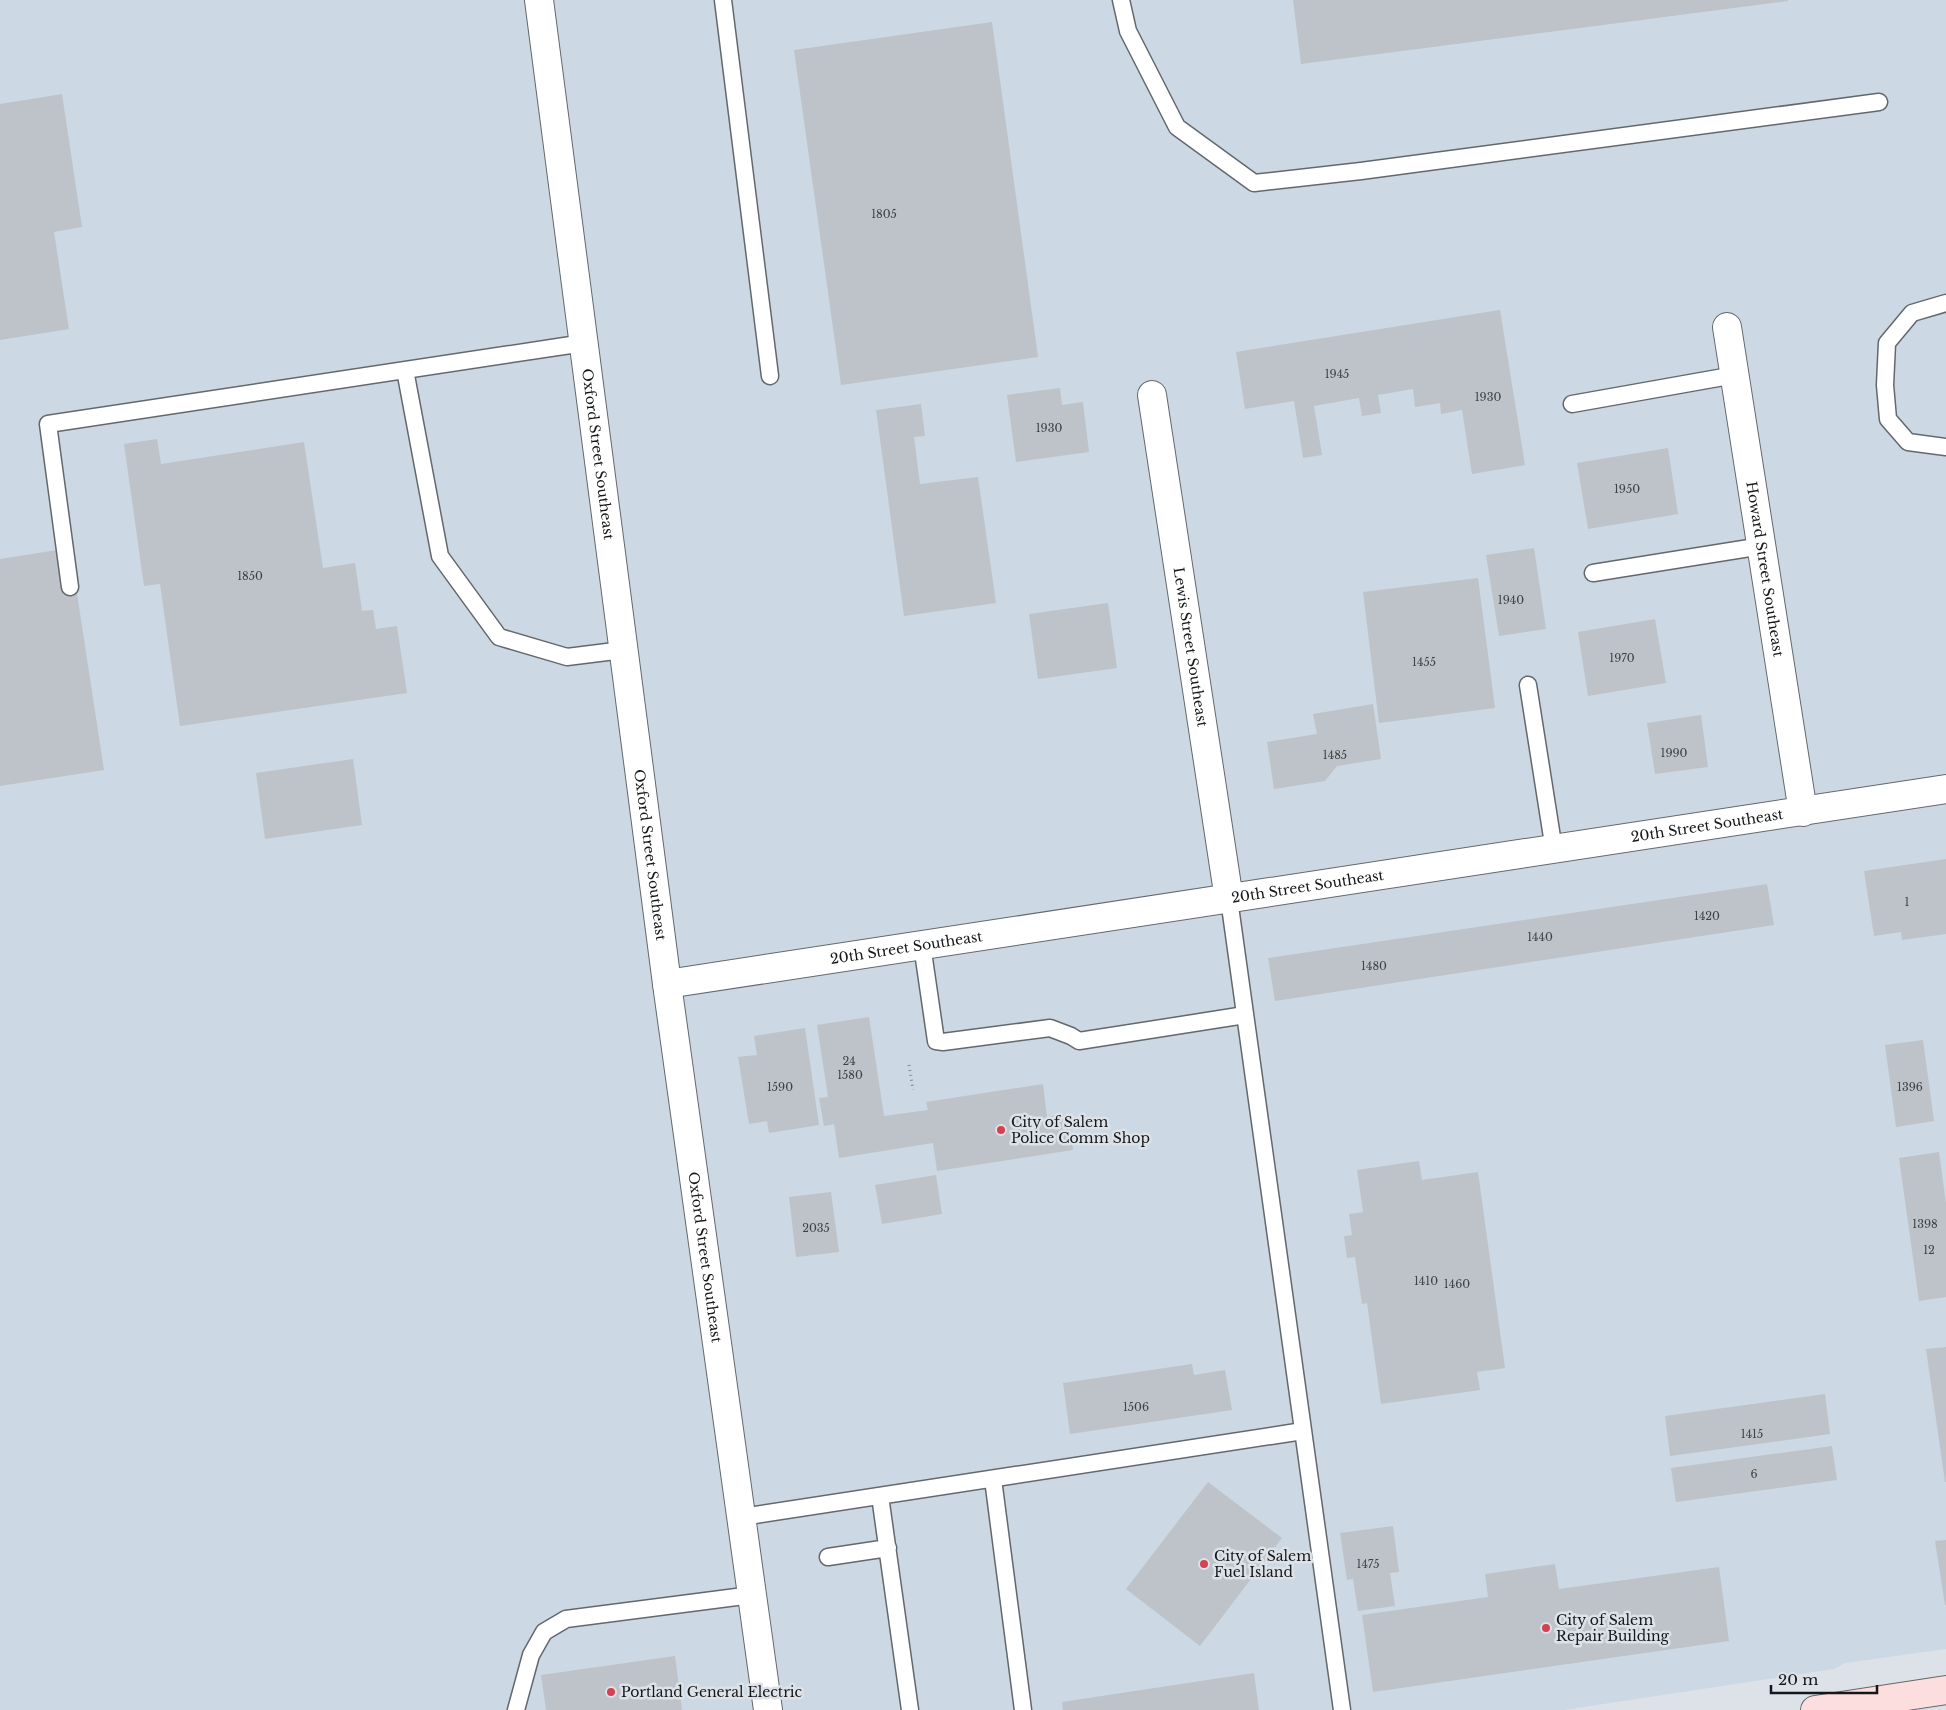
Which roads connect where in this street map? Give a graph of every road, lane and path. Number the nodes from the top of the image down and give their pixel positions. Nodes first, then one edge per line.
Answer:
1 (539, 0) edge
2 (722, 0) edge
3 (1121, 0) edge
4 (1879, 102) dead end
5 (1946, 302) edge
6 (1727, 328) dead end
7 (584, 343) junction
8 (405, 370) junction
9 (1734, 375) junction
10 (770, 376) dead end
11 (1152, 395) dead end
12 (1572, 404) dead end
13 (1946, 447) edge
14 (1762, 546) junction
15 (1593, 573) dead end
16 (70, 587) dead end
17 (624, 650) junction
18 (1528, 685) dead end
19 (1946, 789) edge
20 (1803, 812) junction
21 (1554, 850) junction
22 (1229, 899) junction
23 (922, 945) junction
24 (667, 984) junction
25 (1245, 1015) junction
26 (909, 1065) dead end
27 (913, 1090) dead end
28 (1303, 1431) junction
29 (993, 1479) junction
30 (880, 1496) junction
31 (742, 1517) junction
32 (888, 1548) junction
33 (828, 1557) dead end
34 (752, 1595) junction
35 (1946, 1690) edge
36 (1832, 1709) edge
37 (516, 1710) edge
38 (768, 1710) edge
39 (910, 1710) edge
40 (1023, 1710) edge
41 (1342, 1710) edge

1 - 7 street, Oxford Street Southeast
2 - 10 lane
3 - 4 lane
5 - 13 lane
6 - 9 street, Howard Street Southeast
7 - 8 lane
7 - 17 street, Oxford Street Southeast
8 - 16 lane
8 - 17 lane
9 - 12 lane
9 - 14 street, Howard Street Southeast
11 - 22 street, Lewis Street Southeast
14 - 15 lane
14 - 20 street, Howard Street Southeast
17 - 24 street, Oxford Street Southeast
18 - 21 lane
19 - 20 street, 20th Street Southeast
20 - 21 street, 20th Street Southeast
21 - 22 street, 20th Street Southeast
22 - 23 street, 20th Street Southeast
22 - 25 lane
23 - 24 street, 20th Street Southeast
23 - 25 lane
24 - 31 street, Oxford Street Southeast
25 - 28 lane
26 - 27 path
28 - 29 lane
28 - 41 lane
29 - 30 lane
29 - 40 lane
30 - 31 lane
30 - 32 lane
31 - 34 street, Oxford Street Southeast
32 - 33 lane
32 - 39 lane
34 - 37 lane
34 - 38 street, Oxford Street Southeast
35 - 36 street

